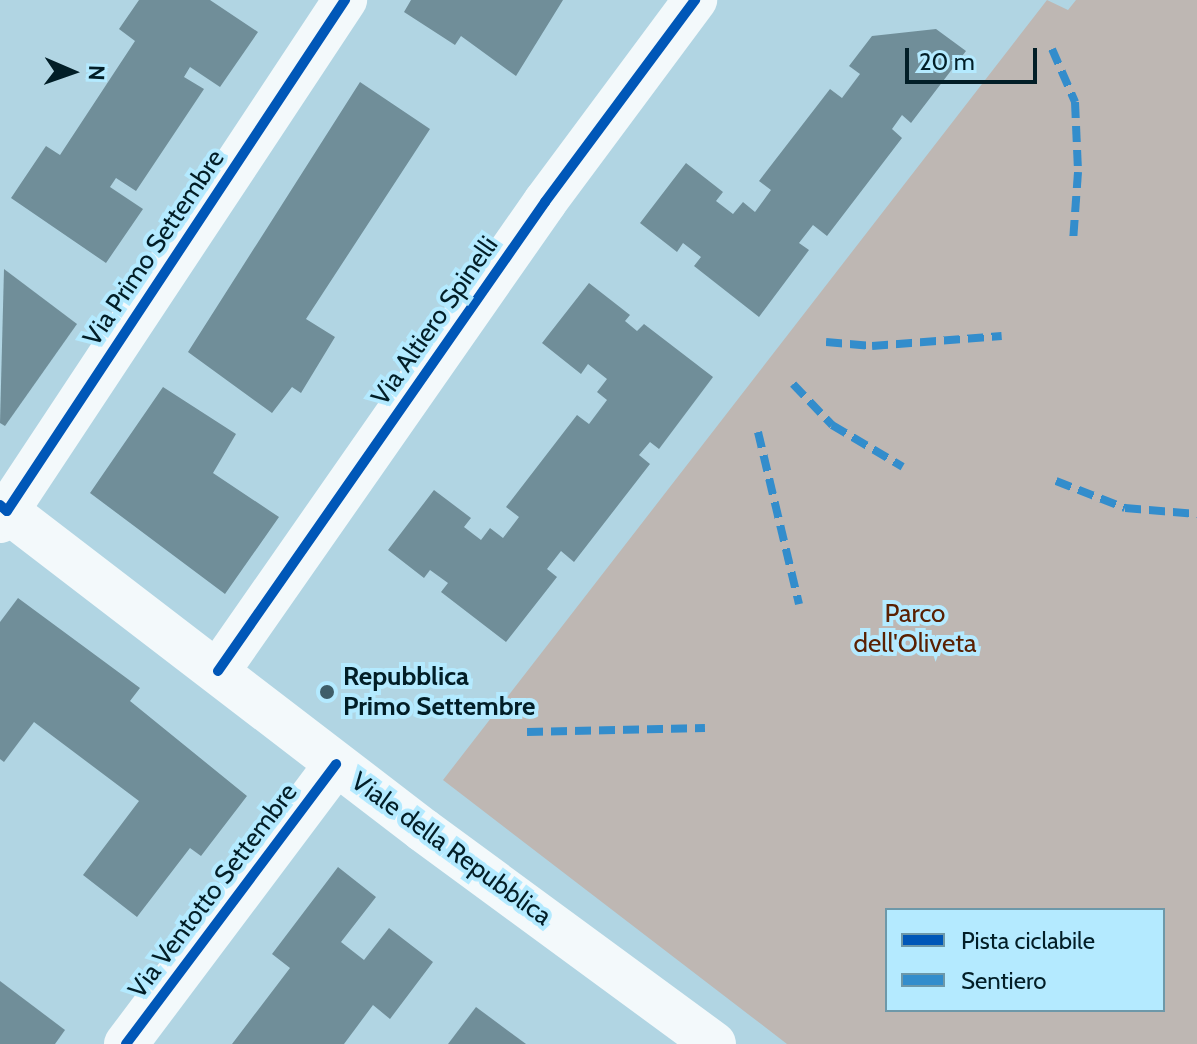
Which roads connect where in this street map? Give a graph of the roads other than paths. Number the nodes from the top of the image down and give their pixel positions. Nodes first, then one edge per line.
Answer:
1 (345, 0) edge
2 (695, 0) edge
3 (2, 512) edge
4 (218, 671) junction
5 (336, 764) junction
6 (126, 1044) edge
7 (714, 1044) edge

1 - 3 street, Via Primo Settembre
2 - 4 street, Via Altiero Spinelli
3 - 4 street, Viale della Repubblica
4 - 5 street, Viale della Repubblica
5 - 6 street, Via Ventotto Settembre
5 - 7 street, Viale della Repubblica

